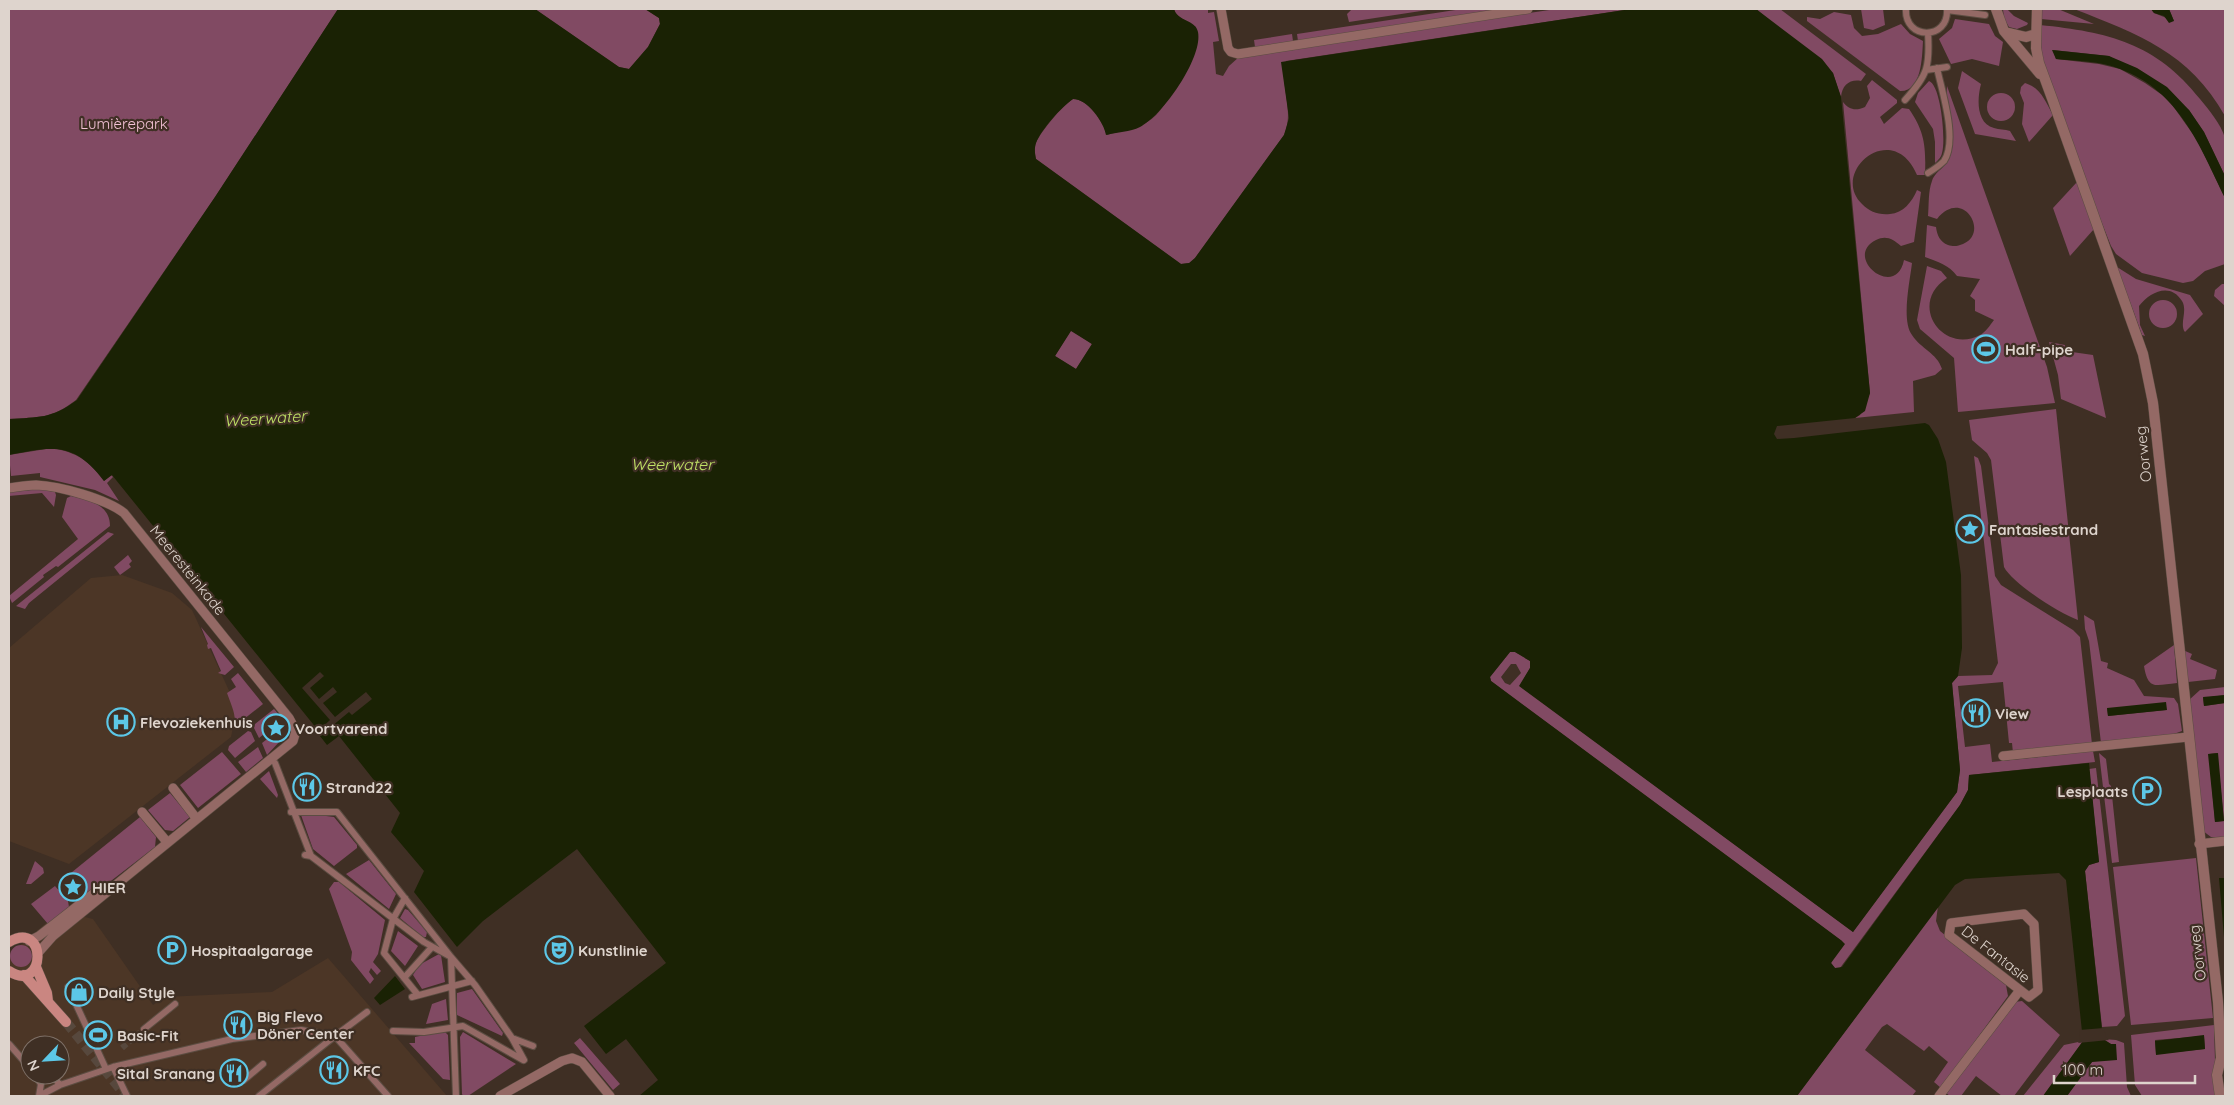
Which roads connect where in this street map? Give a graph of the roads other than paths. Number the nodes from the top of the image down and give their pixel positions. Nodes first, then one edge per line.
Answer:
1 (1221, 9) edge
2 (1528, 9) edge
3 (1906, 9) edge
4 (1996, 9) edge
5 (2037, 9) edge
6 (1947, 10) edge
7 (1985, 15) dead end
8 (2004, 31) junction
9 (1928, 33) junction
10 (2036, 34) junction
11 (1947, 67) dead end
12 (1936, 68) junction
13 (1926, 70) junction
14 (2042, 77) junction
15 (1905, 100) dead end
16 (1928, 173) dead end
17 (9, 488) edge
18 (2188, 737) junction
19 (2003, 756) dead end
20 (274, 763) dead end
21 (173, 788) dead end
22 (292, 811) junction
23 (142, 812) dead end
24 (196, 818) junction
25 (2225, 841) edge
26 (167, 842) junction
27 (2199, 844) junction
28 (108, 891) junction
29 (405, 898) junction
30 (393, 919) junction
31 (11, 938) edge
32 (29, 941) junction
33 (432, 946) junction
34 (38, 953) junction
35 (451, 957) junction
36 (36, 967) junction
37 (9, 971) edge
38 (24, 975) junction
39 (404, 978) junction
40 (472, 981) junction
41 (452, 987) junction
42 (68, 989) dead end
43 (2020, 990) junction
44 (48, 1001) junction
45 (175, 1004) dead end
46 (367, 1012) dead end
47 (66, 1022) tunnel mouth
48 (454, 1026) junction
49 (144, 1030) tunnel mouth
50 (393, 1030) dead end
51 (335, 1036) junction
52 (512, 1038) junction
53 (9, 1044) edge
54 (533, 1046) dead end
55 (20, 1057) edge
56 (2221, 1058) junction
57 (263, 1064) dead end
58 (114, 1067) junction
59 (106, 1070) junction
60 (2225, 1072) edge
61 (244, 1080) dead end
62 (70, 1082) edge
63 (60, 1085) edge
64 (39, 1096) edge
65 (127, 1096) edge
66 (259, 1096) edge
67 (388, 1096) edge
68 (456, 1096) edge
69 (500, 1096) edge
70 (610, 1096) edge
71 (1940, 1096) edge
72 (2220, 1096) edge

1 - 2 street
3 - 9 street
4 - 8 street, Oorweg
5 - 10 street, Oorweg
6 - 7 street
6 - 9 street
8 - 10 street
8 - 14 street, Oorweg
9 - 13 street
10 - 14 street, Oorweg
11 - 12 street
12 - 13 street
12 - 16 street
13 - 15 street
14 - 18 street, Oorweg
17 - 24 street, Meeresteinkade
18 - 19 street
18 - 27 street, Oorweg
20 - 22 street
21 - 24 street
22 - 29 street
22 - 30 street
23 - 26 street
24 - 26 street
25 - 27 street
26 - 28 street
27 - 56 street, Oorweg
28 - 32 street
28 - 34 street
29 - 30 street
29 - 35 street
30 - 33 street
30 - 39 street
31 - 32 main road
32 - 34 main road
33 - 35 street
33 - 39 street
34 - 36 main road
35 - 40 street
35 - 41 street
36 - 38 main road
36 - 44 main road
37 - 38 main road
38 - 44 main road
39 - 41 street
40 - 41 street
40 - 52 street
41 - 48 street
42 - 59 street
43 - 43 street, De Fantasie
43 - 71 street
44 - 47 main road
45 - 49 street
46 - 51 street
48 - 50 street
48 - 52 street
48 - 68 street
51 - 58 street
51 - 66 street
51 - 67 street
52 - 54 street
53 - 55 street
56 - 60 street, Oorweg
56 - 72 street, Oorweg
57 - 61 street
58 - 59 street
58 - 65 street
59 - 62 street
63 - 64 street
69 - 70 street

